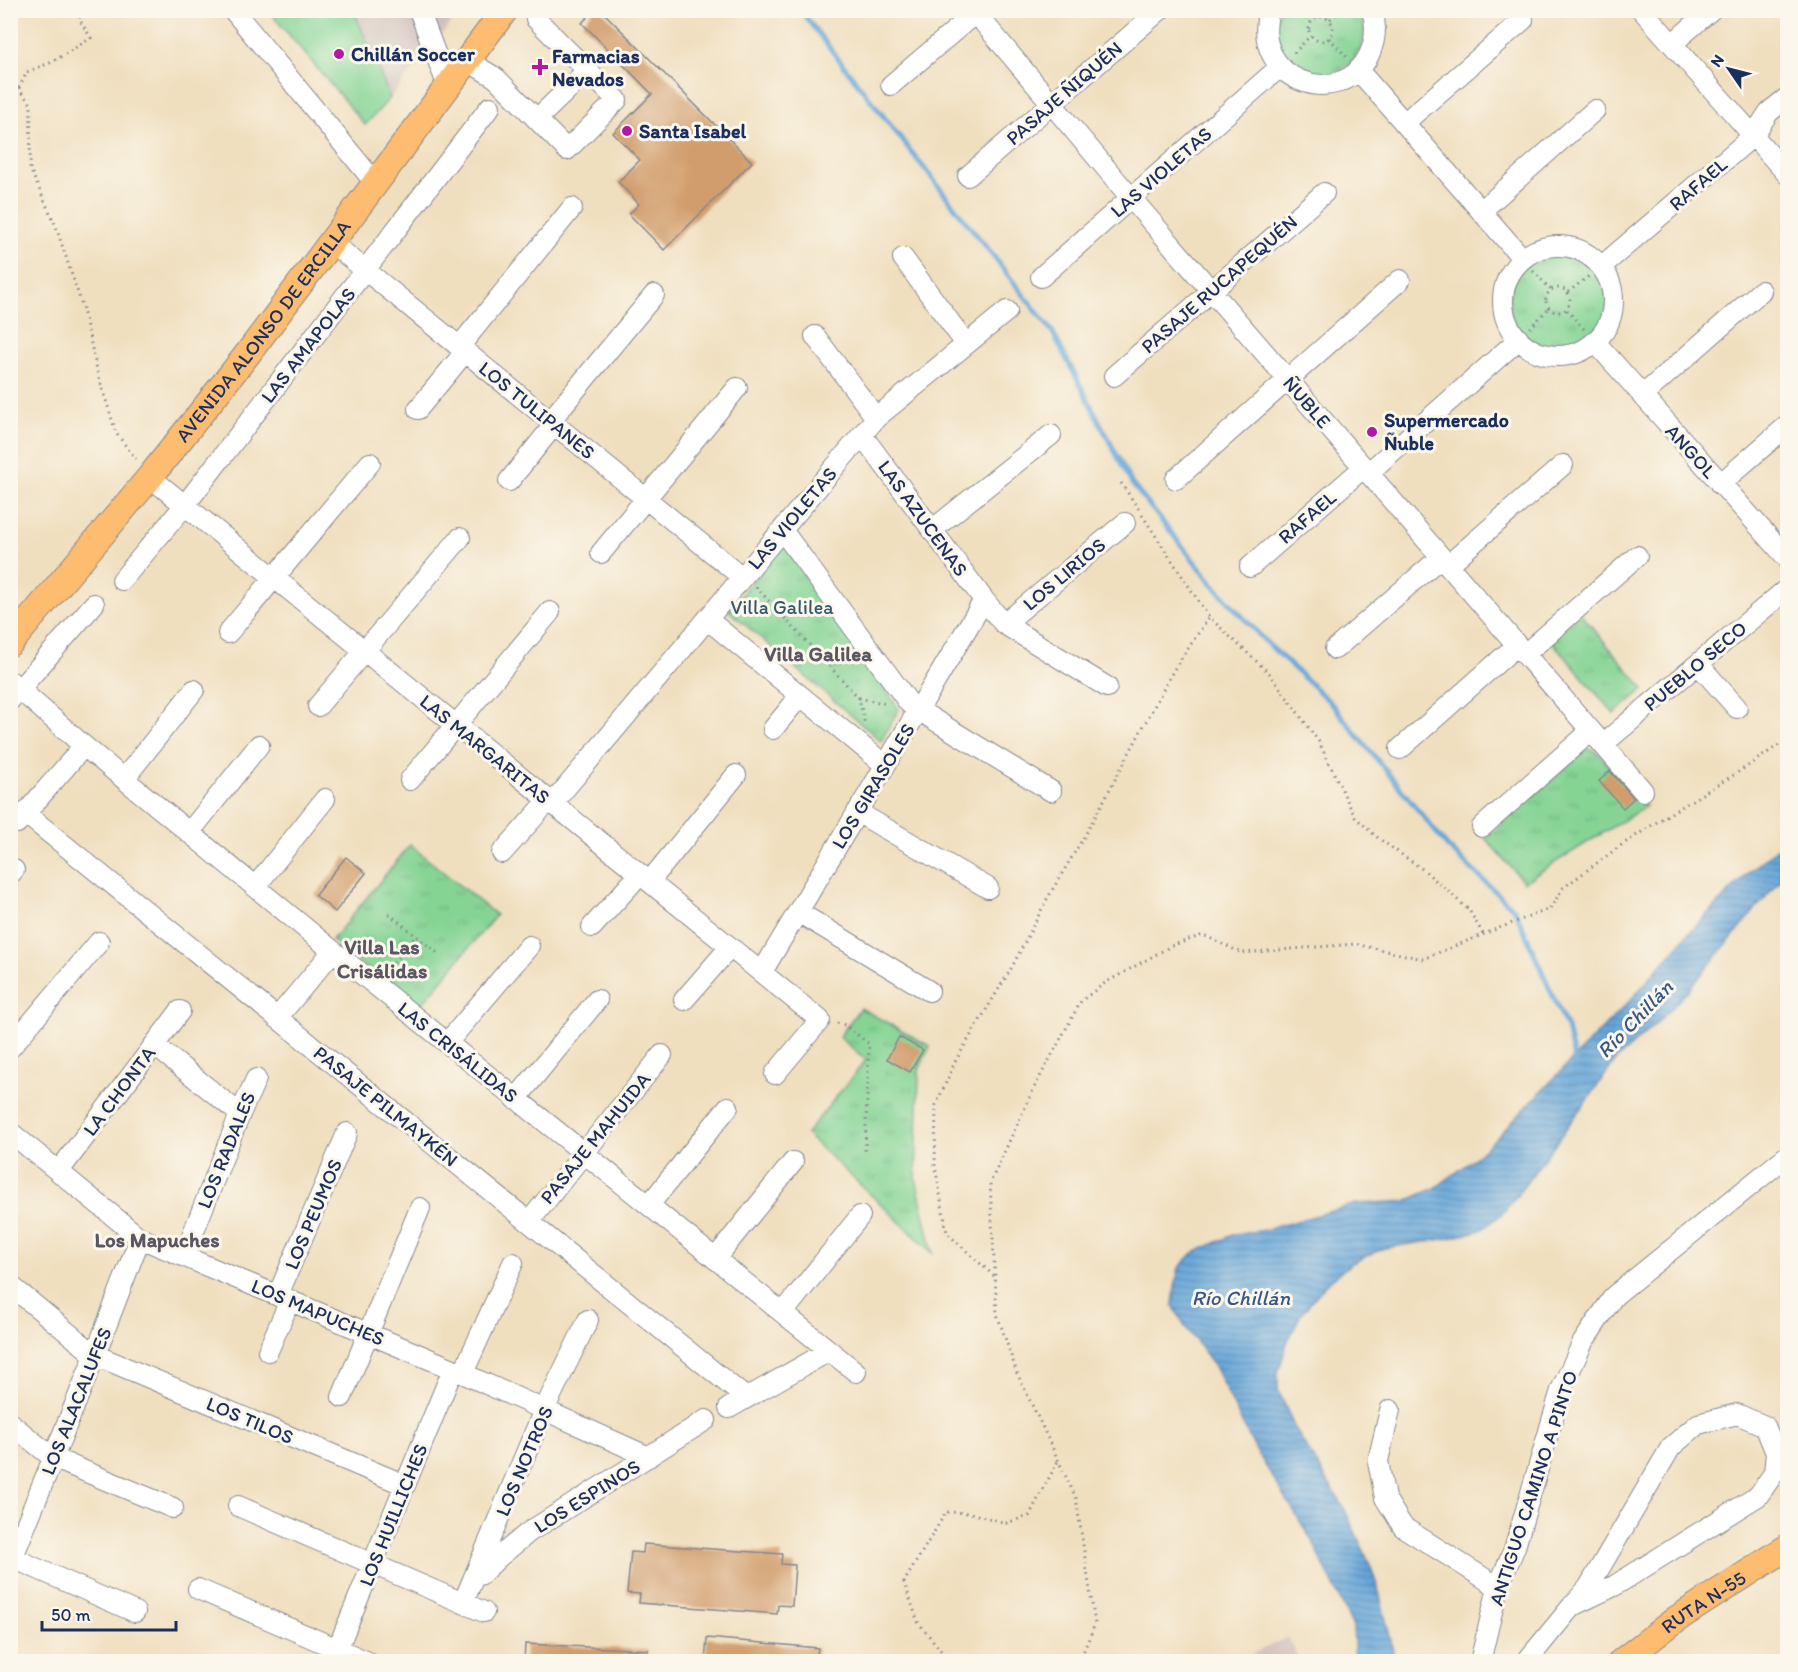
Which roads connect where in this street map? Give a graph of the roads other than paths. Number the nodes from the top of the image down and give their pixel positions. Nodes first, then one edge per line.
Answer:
1 (233, 10) edge
2 (419, 10) edge
3 (505, 10) edge
4 (536, 10) edge
5 (1160, 10) edge
6 (1269, 10) edge
7 (1372, 10) edge
8 (1642, 10) edge
9 (1711, 10) edge
10 (976, 12) edge
11 (1523, 20) dead end
12 (1672, 44) junction
13 (468, 60) junction
14 (1280, 67) junction
15 (588, 70) junction
16 (1358, 70) junction
17 (891, 85) dead end
18 (448, 87) junction
19 (1788, 97) edge
20 (1052, 104) junction
21 (490, 107) dead end
22 (1594, 110) dead end
23 (537, 119) junction
24 (1404, 123) junction
25 (1753, 136) junction
26 (1788, 175) edge
27 (968, 176) dead end
28 (376, 184) junction
29 (1324, 193) dead end
30 (1131, 198) junction
31 (572, 208) dead end
32 (1481, 211) junction
33 (332, 243) junction
34 (903, 258) dead end
35 (1522, 258) junction
36 (1602, 266) junction
37 (365, 271) junction
38 (1041, 277) dead end
39 (1400, 280) dead end
40 (1211, 291) junction
41 (1761, 291) dead end
42 (654, 295) dead end
43 (1007, 311) dead end
44 (815, 336) dead end
45 (1518, 340) junction
46 (1596, 343) junction
47 (966, 344) junction
48 (462, 349) junction
49 (1114, 376) dead end
50 (1287, 380) junction
51 (737, 388) dead end
52 (1642, 396) junction
53 (418, 409) dead end
54 (876, 418) junction
55 (552, 423) junction
56 (1788, 425) edge
57 (862, 435) junction
58 (1051, 435) dead end
59 (370, 463) dead end
60 (1563, 465) dead end
61 (1366, 470) junction
62 (150, 477) junction
63 (1176, 478) dead end
64 (509, 481) dead end
65 (1720, 484) junction
66 (645, 499) junction
67 (185, 505) junction
68 (1125, 523) dead end
69 (782, 530) junction
70 (932, 530) junction
71 (460, 538) dead end
72 (600, 553) dead end
73 (1637, 556) dead end
74 (1788, 559) edge
75 (1444, 561) junction
76 (1250, 567) dead end
77 (742, 577) junction
78 (274, 578) junction
79 (122, 580) dead end
80 (1788, 588) edge
81 (984, 600) junction
82 (94, 604) dead end
83 (550, 612) dead end
84 (707, 619) junction
85 (1004, 624) junction
86 (228, 633) dead end
87 (10, 643) edge
88 (1335, 649) dead end
89 (1521, 650) junction
90 (365, 651) junction
91 (1698, 664) junction
92 (1107, 687) dead end
93 (14, 690) edge
94 (194, 690) dead end
95 (800, 696) junction
96 (318, 706) dead end
97 (1737, 708) dead end
98 (918, 711) junction
99 (456, 724) junction
100 (773, 729) dead end
101 (1597, 738) junction
102 (259, 745) dead end
103 (84, 746) junction
104 (1400, 749) dead end
105 (879, 760) junction
106 (736, 775) dead end
107 (124, 779) junction
108 (410, 780) dead end
109 (1051, 791) dead end
110 (1643, 791) dead end
111 (325, 799) dead end
112 (551, 802) junction
113 (857, 812) junction
114 (1482, 827) dead end
115 (189, 833) junction
116 (502, 853) dead end
117 (645, 878) junction
118 (255, 887) junction
119 (988, 888) dead end
120 (798, 912) junction
121 (592, 927) dead end
122 (99, 942) dead end
123 (529, 946) dead end
124 (730, 947) junction
125 (333, 951) junction
126 (762, 972) junction
127 (929, 991) dead end
128 (597, 999) dead end
129 (684, 1000) dead end
130 (180, 1011) dead end
131 (277, 1018) junction
132 (447, 1043) junction
133 (154, 1045) junction
134 (10, 1048) edge
135 (662, 1055) dead end
136 (775, 1074) dead end
137 (256, 1078) dead end
138 (516, 1098) junction
139 (728, 1107) dead end
140 (240, 1114) junction
141 (10, 1131) edge
142 (347, 1133) dead end
143 (583, 1153) junction
144 (1788, 1155) edge
145 (793, 1162) dead end
146 (59, 1171) junction
147 (649, 1205) junction
148 (420, 1208) dead end
149 (860, 1216) dead end
150 (529, 1222) junction
151 (140, 1238) junction
152 (184, 1256) junction
153 (715, 1259) junction
154 (513, 1263) dead end
155 (10, 1285) edge
156 (284, 1298) junction
157 (783, 1313) junction
158 (588, 1320) dead end
159 (368, 1333) junction
160 (268, 1351) dead end
161 (829, 1351) junction
162 (95, 1355) junction
163 (458, 1371) junction
164 (856, 1372) dead end
165 (342, 1397) dead end
166 (544, 1410) junction
167 (1390, 1410) dead end
168 (706, 1420) dead end
169 (10, 1423) edge
170 (649, 1457) junction
171 (53, 1458) junction
172 (405, 1485) junction
173 (238, 1506) dead end
174 (173, 1508) dead end
175 (1788, 1547) edge
176 (12, 1561) edge
177 (373, 1564) junction
178 (474, 1581) junction
179 (1498, 1587) junction
180 (198, 1589) dead end
181 (463, 1603) junction
182 (1572, 1606) junction
183 (135, 1612) dead end
184 (484, 1612) dead end
185 (335, 1655) edge
186 (368, 1662) edge
187 (1480, 1662) edge
188 (1526, 1662) edge
189 (1621, 1662) edge

1 - 28 street
2 - 18 street
3 - 13 main road, AVENIDA ALONSO DE ERCILLA
4 - 15 street
5 - 20 street, PASAJE ÑIQUÉN
6 - 14 street
7 - 16 street
8 - 12 street
9 - 12 street
10 - 17 street
10 - 20 street, ÑUBLE
11 - 24 street
12 - 25 street
13 - 18 main road, AVENIDA ALONSO DE ERCILLA
13 - 23 street
14 - 16 street
14 - 30 street, LAS VIOLETAS
15 - 23 street
15 - 23 street
16 - 24 street
18 - 28 main road, AVENIDA ALONSO DE ERCILLA
19 - 25 street, RAFAEL
20 - 27 street, PASAJE ÑIQUÉN
20 - 30 street, ÑUBLE
21 - 37 street, LAS AMAPOLAS
22 - 32 street
24 - 32 street
25 - 26 street
25 - 36 street, RAFAEL
28 - 33 main road, AVENIDA ALONSO DE ERCILLA
29 - 40 street, PASAJE RUCAPEQUÉN
30 - 38 street, LAS VIOLETAS
30 - 40 street, ÑUBLE
31 - 48 street
32 - 35 street
33 - 37 street, LOS TULIPANES
33 - 62 main road, AVENIDA ALONSO DE ERCILLA
34 - 47 street
35 - 36 street
35 - 45 street
36 - 46 street
37 - 48 street, LOS TULIPANES
37 - 67 street, LAS AMAPOLAS
39 - 50 street
40 - 49 street, PASAJE RUCAPEQUÉN
40 - 50 street, ÑUBLE
41 - 52 street
42 - 55 street
43 - 47 street, LAS VIOLETAS
44 - 54 street
45 - 46 street
45 - 61 street, RAFAEL
46 - 52 street, ANGOL
47 - 54 street, LAS VIOLETAS
48 - 53 street
48 - 55 street, LOS TULIPANES
50 - 61 street, ÑUBLE
50 - 63 street
51 - 66 street
52 - 65 street, ANGOL
54 - 57 street, LAS VIOLETAS
55 - 64 street
55 - 66 street, LOS TULIPANES
56 - 65 street
57 - 69 street, LAS VIOLETAS
57 - 70 street, LAS AZUCENAS
58 - 70 street
59 - 78 street
60 - 75 street
61 - 75 street, ÑUBLE
61 - 76 street, RAFAEL
62 - 67 street, LAS MARGARITAS
62 - 87 main road, AVENIDA ALONSO DE ERCILLA
65 - 74 street, ANGOL
66 - 72 street
66 - 77 street, LOS TULIPANES
67 - 78 street, LAS MARGARITAS
67 - 79 street, LAS AMAPOLAS
68 - 85 street, LOS LIRIOS
69 - 77 street, LAS VIOLETAS
69 - 98 street
70 - 81 street, LAS AZUCENAS
71 - 90 street
73 - 89 street
75 - 88 street
75 - 89 street, ÑUBLE
77 - 84 street, LAS VIOLETAS
78 - 86 street
78 - 90 street, LAS MARGARITAS
80 - 91 street, PUEBLO SECO
81 - 85 street, LAS AZUCENAS
81 - 98 street, LOS GIRASOLES
82 - 93 street
83 - 99 street
84 - 95 street
84 - 112 street, LAS VIOLETAS
85 - 92 street, LAS AZUCENAS
89 - 101 street, ÑUBLE
89 - 104 street
90 - 96 street
90 - 99 street, LAS MARGARITAS
91 - 97 street
91 - 101 street, PUEBLO SECO
93 - 103 street, LAS CRISÁLIDAS
94 - 107 street
95 - 100 street
95 - 105 street
98 - 105 street, LOS GIRASOLES
98 - 109 street
99 - 108 street
99 - 112 street, LAS MARGARITAS
101 - 110 street, ÑUBLE
101 - 114 street, PUEBLO SECO
102 - 115 street
103 - 107 street, LAS CRISÁLIDAS
103 - 131 street, PASAJE PILMAYKÉN
105 - 113 street, LOS GIRASOLES
106 - 117 street
107 - 115 street, LAS CRISÁLIDAS
111 - 118 street
112 - 116 street, LAS VIOLETAS
112 - 117 street, LAS MARGARITAS
113 - 119 street
113 - 120 street, LOS GIRASOLES
115 - 118 street, LAS CRISÁLIDAS
117 - 121 street
117 - 124 street, LAS MARGARITAS
118 - 125 street, LAS CRISÁLIDAS
120 - 126 street, LOS GIRASOLES
120 - 127 street
122 - 134 street
123 - 132 street
124 - 126 street, LAS MARGARITAS
124 - 129 street
125 - 131 street
125 - 132 street, LAS CRISÁLIDAS
126 - 136 street, LAS MARGARITAS
128 - 138 street
130 - 133 street, LA CHONTA
131 - 150 street, PASAJE PILMAYKÉN
132 - 138 street, LAS CRISÁLIDAS
133 - 140 street
133 - 146 street, LA CHONTA
135 - 143 street, PASAJE MAHUIDA
137 - 140 street, LOS RADALES
138 - 143 street, LAS CRISÁLIDAS
139 - 147 street
140 - 152 street, LOS RADALES
141 - 146 street, LOS MAPUCHES
142 - 156 street, LOS PEUMOS
143 - 147 street, LAS CRISÁLIDAS
143 - 150 street, PASAJE MAHUIDA
144 - 179 street, ANTIGUO CAMINO A PINTO
145 - 153 street
146 - 151 street, LOS MAPUCHES
147 - 153 street, LAS CRISÁLIDAS
148 - 159 street
149 - 157 street
150 - 161 street, PASAJE PILMAYKÉN
151 - 152 street, LOS MAPUCHES
151 - 162 street, LOS ALACALUFES
152 - 156 street, LOS MAPUCHES
153 - 157 street, LAS CRISÁLIDAS
154 - 163 street, LOS HUILLICHES
155 - 162 street, LOS TILOS
156 - 159 street, LOS MAPUCHES
156 - 160 street, LOS PEUMOS
157 - 161 street, LAS CRISÁLIDAS
158 - 166 street, LOS NOTROS
159 - 163 street, LOS MAPUCHES
159 - 165 street
161 - 164 street, LAS CRISÁLIDAS
162 - 171 street, LOS ALACALUFES
162 - 172 street, LOS TILOS
163 - 166 street, LOS MAPUCHES
163 - 172 street, LOS HUILLICHES
166 - 170 street, LOS MAPUCHES
166 - 178 street, LOS NOTROS
167 - 179 street
168 - 170 street, LOS ESPINOS
169 - 171 street
170 - 178 street, LOS ESPINOS
171 - 174 street
171 - 176 street, LOS ALACALUFES
172 - 177 street, LOS HUILLICHES
173 - 177 street
175 - 189 main road, RUTA N-55
176 - 183 street
177 - 181 street
177 - 185 street, LOS HUILLICHES
178 - 181 street, LOS NOTROS
179 - 187 street, ANTIGUO CAMINO A PINTO
180 - 185 street
181 - 184 street
182 - 182 street
182 - 188 street
185 - 186 street

